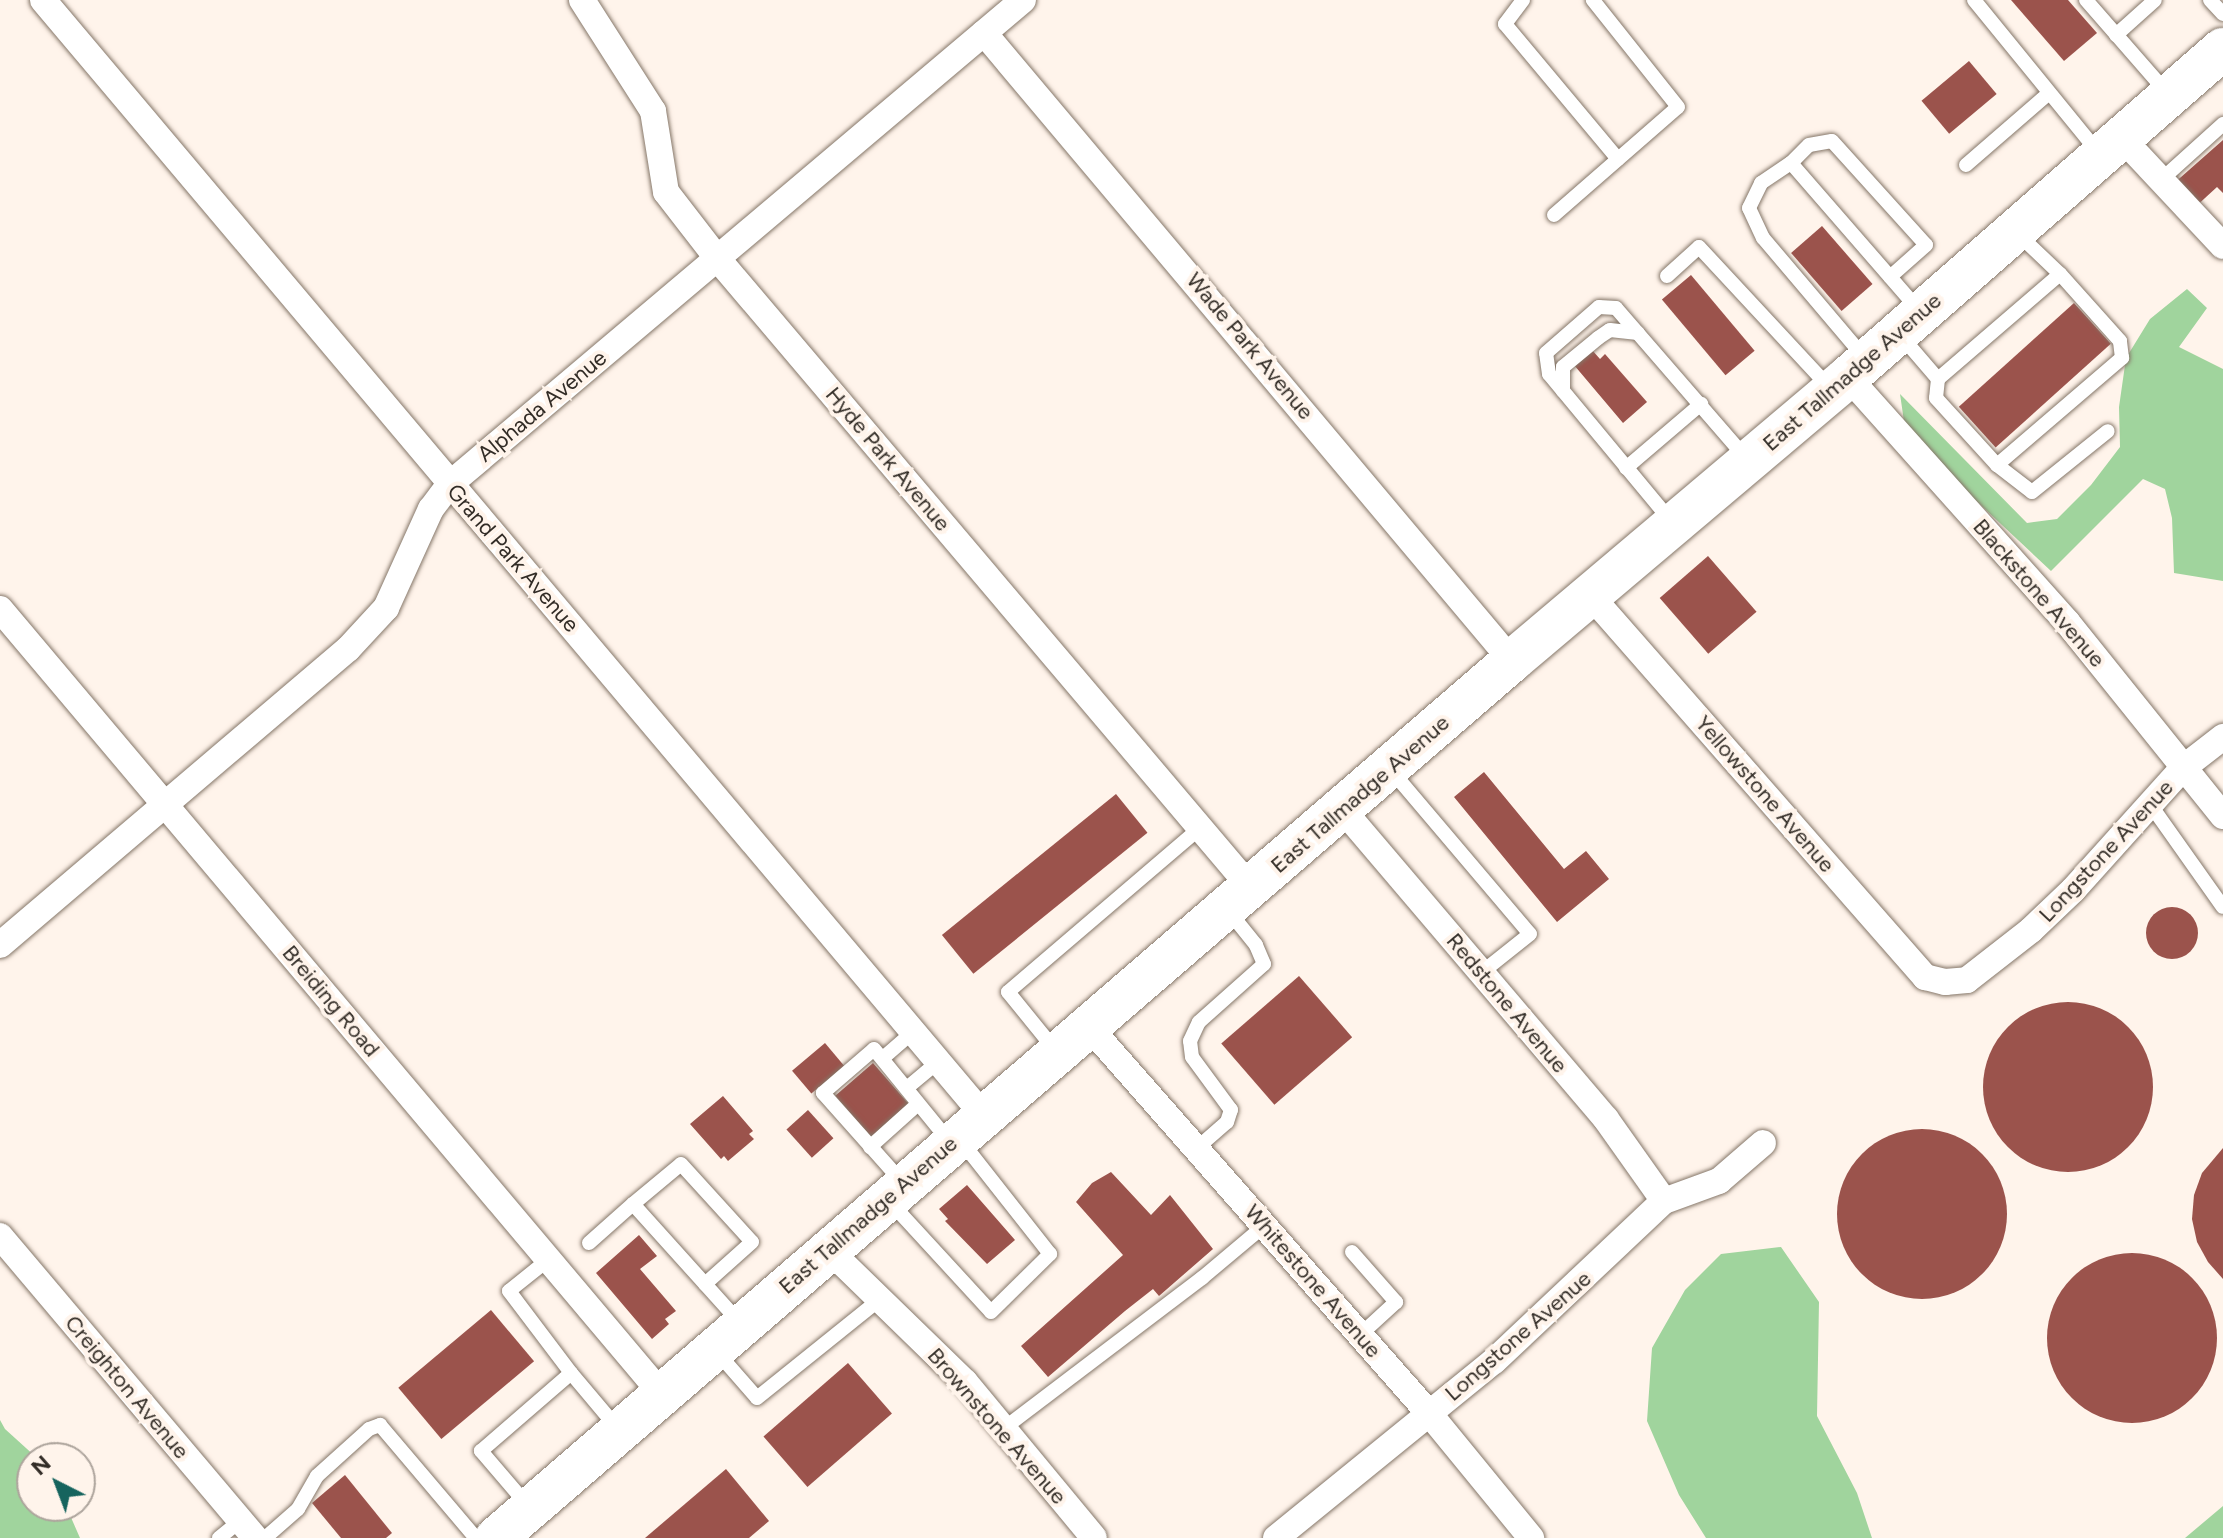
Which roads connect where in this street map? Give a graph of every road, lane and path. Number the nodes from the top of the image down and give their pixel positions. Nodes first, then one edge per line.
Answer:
1 (43, 0) edge
2 (582, 0) edge
3 (1023, 0) edge
4 (1523, 0) edge
5 (1593, 0) edge
6 (1974, 0) edge
7 (2086, 0) edge
8 (2155, 0) edge
9 (2210, 0) edge
10 (2223, 14) edge
11 (984, 33) junction
12 (2116, 35) junction
13 (2218, 62) edge
14 (2048, 94) junction
15 (2169, 96) junction
16 (2223, 124) edge
17 (2111, 146) junction
18 (1618, 159) junction
19 (1791, 163) junction
20 (1966, 165) dead end
21 (2161, 180) junction
22 (1554, 215) dead end
23 (2015, 231) junction
24 (2223, 246) edge
25 (717, 258) junction
26 (2060, 274) junction
27 (1667, 276) dead end
28 (1890, 277) junction
29 (1909, 323) junction
30 (1638, 333) junction
31 (1849, 376) junction
32 (1938, 379) junction
33 (1563, 391) junction
34 (1701, 404) junction
35 (2108, 431) dead end
36 (1749, 461) junction
37 (1997, 465) junction
38 (1626, 468) junction
39 (450, 484) junction
40 (1674, 525) junction
41 (1591, 596) junction
42 (0, 609) edge
43 (1512, 661) junction
44 (2223, 737) edge
45 (2183, 768) junction
46 (1389, 769) junction
47 (2150, 804) junction
48 (166, 805) junction
49 (1343, 810) junction
50 (2223, 816) edge
51 (1200, 828) junction
52 (1239, 899) junction
53 (2223, 907) edge
54 (0, 945) edge
55 (1481, 973) junction
56 (1945, 982) joint
57 (1090, 1028) junction
58 (913, 1032) junction
59 (1058, 1055) junction
60 (883, 1058) junction
61 (939, 1061) junction
62 (900, 1083) junction
63 (918, 1104) junction
64 (965, 1132) junction
65 (1763, 1143) dead end
66 (870, 1147) junction
67 (1196, 1149) junction
68 (896, 1192) junction
69 (1664, 1201) junction
70 (633, 1204) junction
71 (1264, 1226) junction
72 (0, 1236) edge
73 (589, 1243) dead end
74 (828, 1249) junction
75 (1352, 1252) dead end
76 (549, 1259) junction
77 (705, 1284) junction
78 (880, 1299) junction
79 (1360, 1335) junction
80 (727, 1336) junction
81 (571, 1373) junction
82 (661, 1393) junction
83 (1428, 1412) junction
84 (1003, 1429) junction
85 (619, 1430) junction
86 (530, 1508) junction
87 (247, 1529) edge
88 (219, 1538) edge
89 (265, 1538) edge
90 (476, 1538) edge
91 (496, 1538) edge
92 (1094, 1538) edge
93 (1276, 1538) edge
94 (1531, 1538) edge

1 - 39 street, Grand Park Avenue
2 - 25 street, Hyde Park Avenue
3 - 11 street, Alphada Avenue
4 - 18 lane
5 - 18 lane
6 - 14 lane
7 - 12 lane
8 - 12 lane
9 - 10 lane
11 - 25 street, Alphada Avenue
11 - 43 street, Wade Park Avenue
12 - 15 lane
13 - 15 main road, East Tallmadge Avenue
14 - 17 lane
14 - 20 lane
15 - 17 main road, East Tallmadge Avenue
16 - 21 lane
17 - 21 street
17 - 23 main road, East Tallmadge Avenue
18 - 22 lane
19 - 28 lane
19 - 28 lane
19 - 31 lane
21 - 24 street
23 - 26 lane
23 - 29 main road, East Tallmadge Avenue
25 - 39 street, Alphada Avenue
25 - 51 street, Hyde Park Avenue
26 - 32 lane
26 - 37 lane
27 - 31 lane
28 - 29 lane
29 - 31 main road, East Tallmadge Avenue
29 - 32 lane
30 - 33 lane
30 - 33 lane
30 - 34 lane
31 - 36 main road, East Tallmadge Avenue
31 - 45 street, Blackstone Avenue
32 - 37 lane
33 - 38 lane
34 - 36 lane
34 - 38 lane
35 - 37 lane
36 - 40 main road, East Tallmadge Avenue
38 - 40 lane
39 - 48 street, Alphada Avenue
39 - 58 street, Grand Park Avenue
40 - 41 main road, East Tallmadge Avenue
41 - 43 main road, East Tallmadge Avenue
41 - 56 street, Yellowstone Avenue
42 - 48 street, Breiding Road
43 - 46 main road, East Tallmadge Avenue
44 - 45 street, Longstone Avenue
45 - 47 street, Longstone Avenue
45 - 50 street, Blackstone Avenue
46 - 49 main road, East Tallmadge Avenue
46 - 55 lane
47 - 53 lane
47 - 56 street, Longstone Avenue
48 - 54 street, Alphada Avenue
48 - 76 street, Breiding Road
49 - 52 main road, East Tallmadge Avenue
49 - 55 street, Redstone Avenue
51 - 52 street, Hyde Park Avenue
51 - 59 lane
52 - 57 main road, East Tallmadge Avenue
52 - 67 lane
55 - 69 street, Redstone Avenue
57 - 59 main road, East Tallmadge Avenue
57 - 67 street, Whitestone Avenue
58 - 60 lane
58 - 61 street, Grand Park Avenue
59 - 64 main road, East Tallmadge Avenue
60 - 62 lane
60 - 66 lane
61 - 62 lane
61 - 64 street, Grand Park Avenue
62 - 63 lane
63 - 64 lane
63 - 66 lane
64 - 68 main road, East Tallmadge Avenue
64 - 68 lane
65 - 69 street, Longstone Avenue
66 - 68 lane
67 - 71 street, Whitestone Avenue
68 - 74 main road, East Tallmadge Avenue
69 - 83 street, Longstone Avenue
70 - 73 lane
70 - 77 lane
70 - 77 lane
71 - 79 street, Whitestone Avenue
71 - 84 lane
72 - 87 street, Creighton Avenue
74 - 78 street, Brownstone Avenue
74 - 80 main road, East Tallmadge Avenue
75 - 79 lane
76 - 81 lane
76 - 82 street, Breiding Road
77 - 80 lane
78 - 80 lane
78 - 84 street, Brownstone Avenue
79 - 83 street, Whitestone Avenue
80 - 82 main road, East Tallmadge Avenue
81 - 85 lane
81 - 86 lane
82 - 85 main road, East Tallmadge Avenue
83 - 93 street, Longstone Avenue
83 - 94 street, Whitestone Avenue
84 - 92 street, Brownstone Avenue
85 - 86 main road, East Tallmadge Avenue
86 - 91 main road, East Tallmadge Avenue
87 - 88 lane
89 - 90 lane

